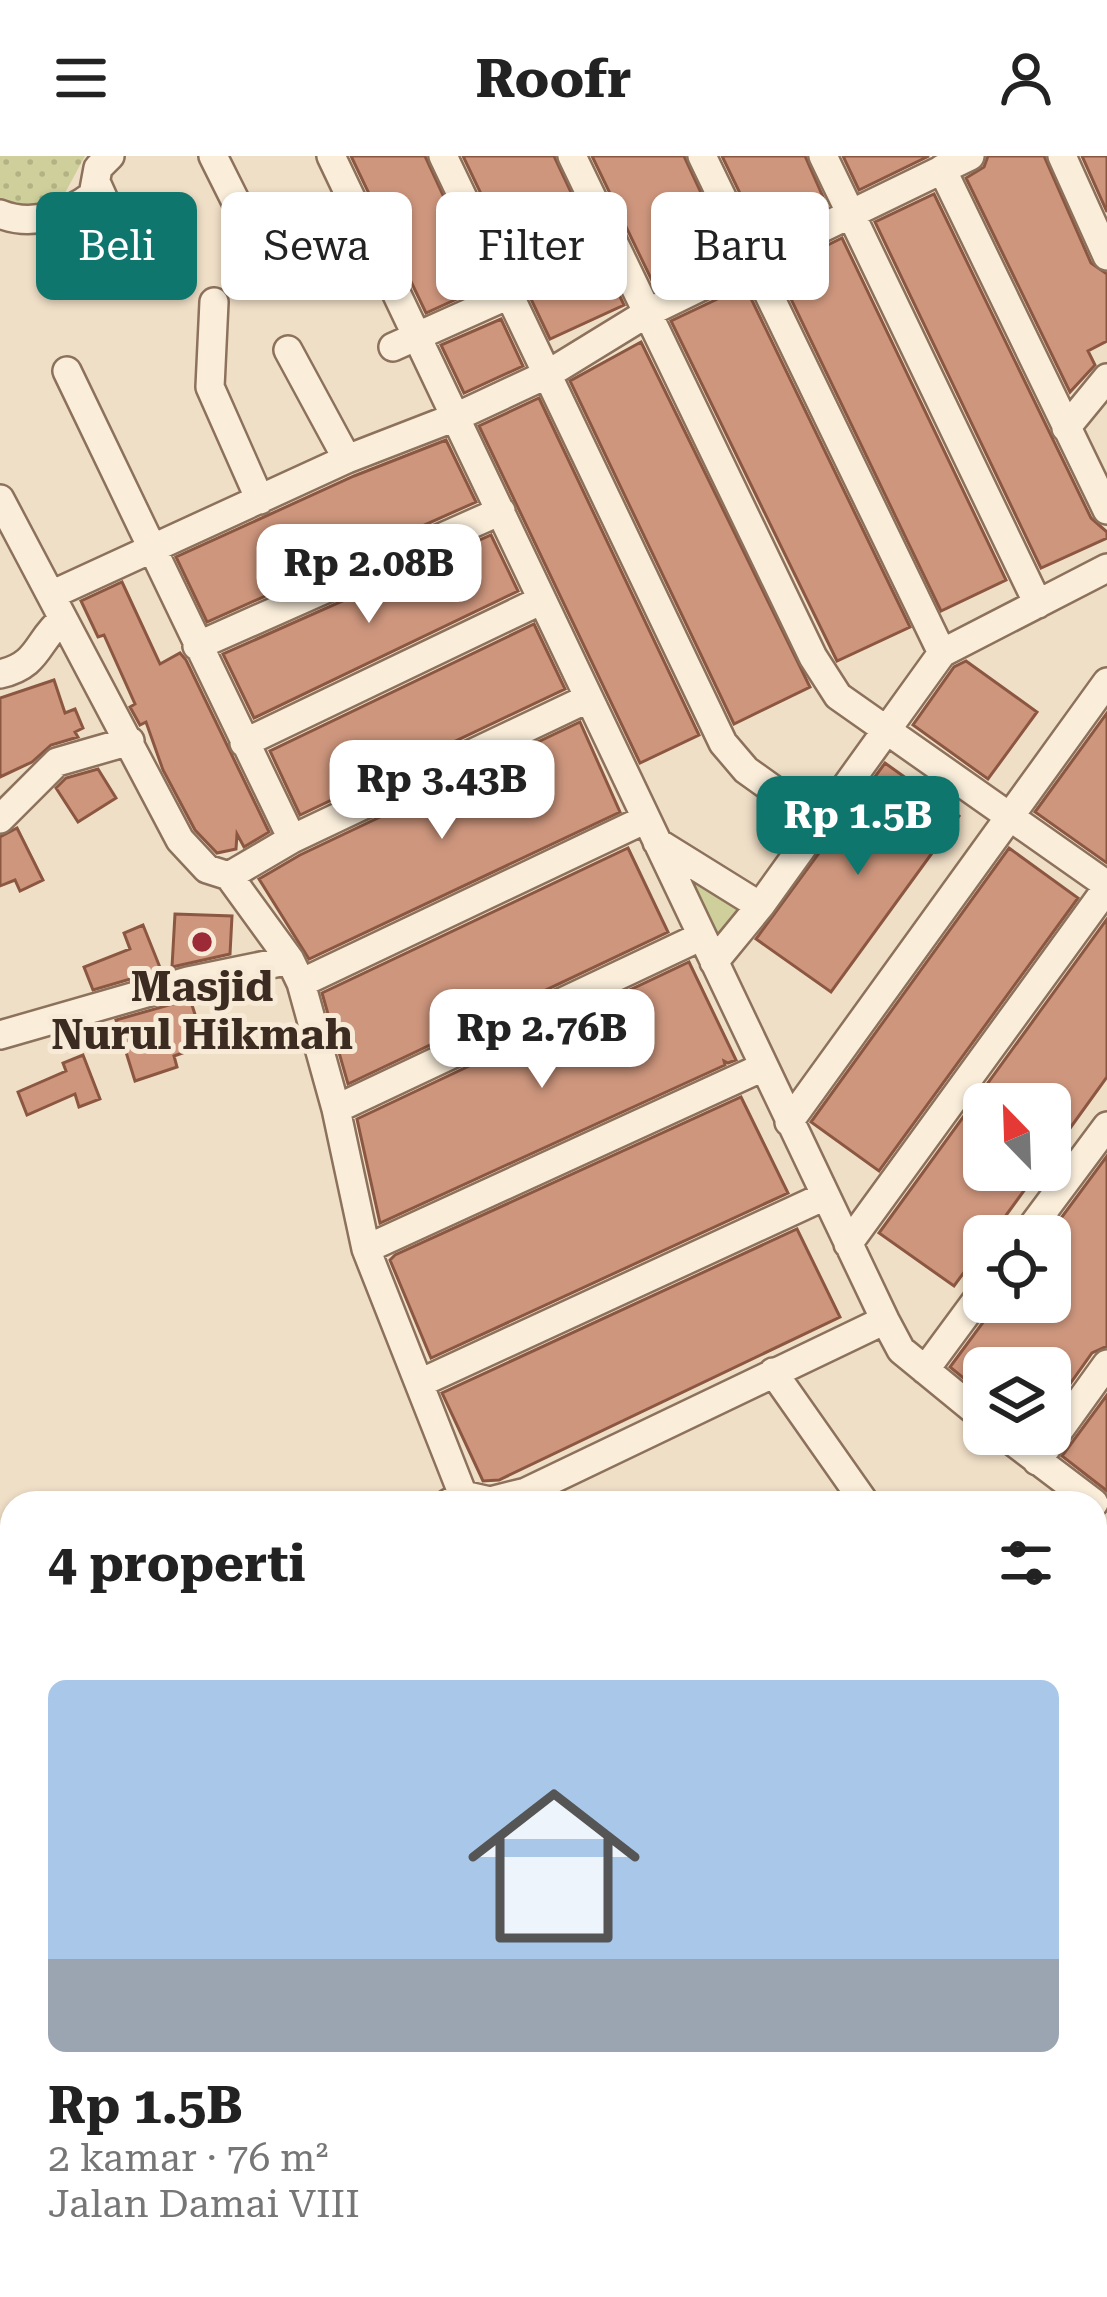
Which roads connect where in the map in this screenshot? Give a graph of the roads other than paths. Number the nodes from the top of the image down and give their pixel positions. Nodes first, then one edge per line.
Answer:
1 (110, 156) edge
2 (213, 156) edge
3 (331, 156) edge
4 (443, 156) edge
5 (572, 156) edge
6 (702, 156) edge
7 (823, 156) edge
8 (970, 156) edge
9 (1062, 156) edge
10 (942, 169) junction
11 (96, 182) junction
12 (101, 192) edge
13 (231, 192) edge
14 (460, 192) edge
15 (719, 192) edge
16 (850, 213) junction
17 (0, 214) edge
18 (829, 223) edge
19 (1107, 256) edge
20 (498, 300) edge
21 (511, 300) edge
22 (673, 300) edge
23 (771, 300) edge
24 (214, 302) dead end
25 (649, 312) junction
26 (406, 342) junction
27 (288, 350) dead end
28 (67, 371) dead end
29 (548, 374) junction
30 (1107, 378) edge
31 (458, 416) junction
32 (1066, 428) junction
33 (347, 459) junction
34 (0, 499) edge
35 (260, 500) junction
36 (1107, 510) edge
37 (501, 511) junction
38 (150, 550) junction
39 (1107, 568) edge
40 (542, 600) junction
41 (1038, 604) junction
42 (57, 607) junction
43 (197, 646) junction
44 (942, 653) junction
45 (0, 674) edge
46 (1107, 682) edge
47 (589, 698) junction
48 (886, 730) junction
49 (130, 741) junction
50 (244, 743) junction
51 (1008, 815) junction
52 (0, 819) edge
53 (820, 823) junction
54 (651, 830) junction
55 (292, 839) junction
56 (229, 876) junction
57 (1107, 886) edge
58 (760, 906) junction
59 (708, 949) junction
60 (296, 972) junction
61 (0, 1035) edge
62 (763, 1067) junction
63 (336, 1109) junction
64 (789, 1122) junction
65 (1107, 1126) edge
66 (825, 1196) junction
67 (1041, 1215) edge
68 (848, 1244) junction
69 (366, 1249) junction
70 (963, 1319) edge
71 (885, 1321) junction
72 (1107, 1364) edge
73 (925, 1370) junction
74 (773, 1372) junction
75 (419, 1383) junction
76 (963, 1401) edge
77 (1029, 1455) edge
78 (1037, 1461) junction
79 (453, 1491) edge
80 (528, 1491) edge
81 (857, 1491) edge
82 (1078, 1491) edge

1 - 11 street
2 - 13 street
3 - 26 street
4 - 14 street
5 - 25 street
6 - 15 street
7 - 16 street
8 - 10 street
9 - 19 street
10 - 16 street
10 - 32 street
11 - 12 street
11 - 17 street
16 - 18 street
16 - 41 street
20 - 26 street
21 - 29 street
22 - 25 street
23 - 44 street
24 - 35 street
25 - 29 street
25 - 48 street
26 - 31 street
27 - 33 street
28 - 38 street
29 - 31 street
29 - 53 street
30 - 32 street
31 - 33 street
31 - 37 street
32 - 36 street
33 - 35 street
34 - 42 street
35 - 38 street
37 - 40 street
37 - 43 street
38 - 42 street
38 - 43 street
39 - 41 street
40 - 47 street
40 - 50 street
41 - 44 street
42 - 45 street
42 - 49 street
43 - 50 street
44 - 48 street
46 - 51 street
47 - 54 street
47 - 55 street
48 - 51 street
48 - 53 street
49 - 52 street
49 - 56 street
50 - 55 street
51 - 57 street
51 - 64 street
53 - 58 street
54 - 58 street
54 - 59 street
54 - 60 street
55 - 56 street
56 - 60 street
57 - 68 street
58 - 59 street
59 - 62 street
59 - 63 street
60 - 61 street
60 - 63 street
62 - 64 street
62 - 69 street
63 - 69 street
64 - 66 street
65 - 67 street
66 - 68 street
66 - 75 street
68 - 71 street
69 - 75 street
70 - 73 street
71 - 73 street
71 - 74 street
72 - 78 street
73 - 76 street
74 - 80 street
74 - 81 street
75 - 79 street
77 - 78 street
78 - 82 street

